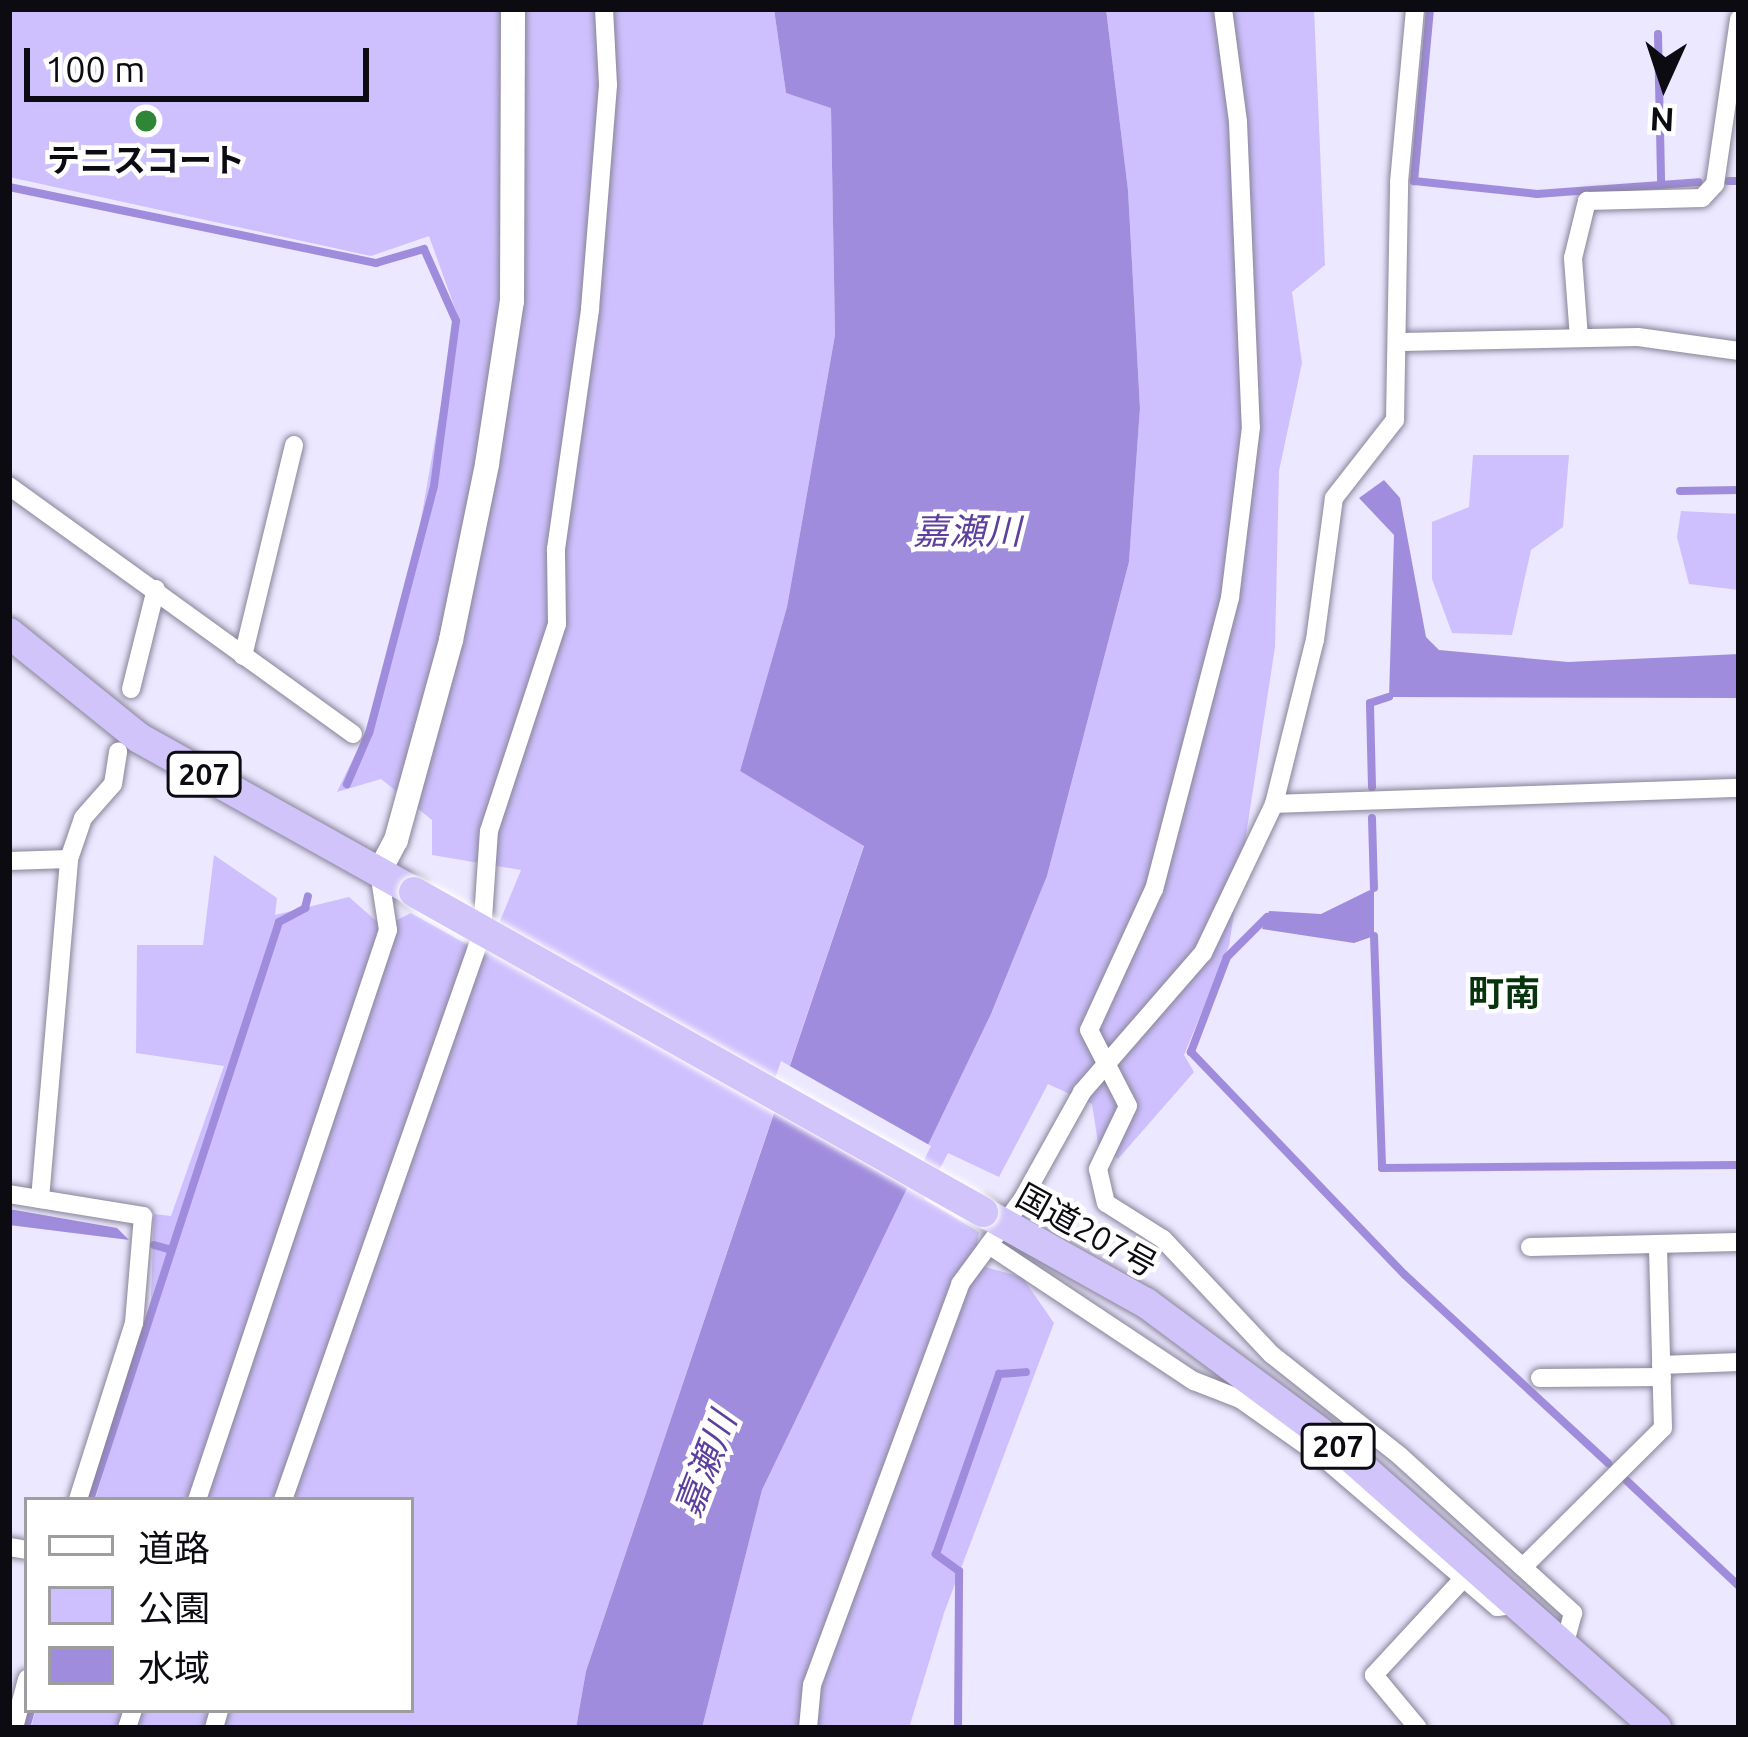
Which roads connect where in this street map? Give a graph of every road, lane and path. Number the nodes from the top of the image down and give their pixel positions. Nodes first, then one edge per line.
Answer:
1 (513, 9) edge
2 (604, 9) edge
3 (1222, 9) edge
4 (1415, 9) edge
5 (1739, 19) edge
6 (1579, 338) junction
7 (1402, 341) junction
8 (1739, 351) edge
9 (294, 446) dead end
10 (9, 486) edge
11 (156, 589) junction
12 (9, 633) edge
13 (244, 656) junction
14 (131, 689) dead end
15 (353, 734) dead end
16 (118, 751) dead end
17 (1739, 788) edge
18 (1274, 804) junction
19 (69, 859) junction
20 (9, 861) edge
21 (379, 872) junction
22 (1105, 1069) junction
23 (9, 1194) edge
24 (40, 1198) junction
25 (992, 1228) junction
26 (1739, 1242) edge
27 (1658, 1244) junction
28 (1529, 1247) dead end
29 (1739, 1363) edge
30 (1662, 1371) junction
31 (1540, 1378) dead end
32 (79, 1497) edge
33 (198, 1497) edge
34 (284, 1497) edge
35 (1523, 1568) junction
36 (1462, 1579) junction
37 (1524, 1604) junction
38 (1565, 1642) junction
39 (24, 1690) edge
40 (14, 1728) edge
41 (808, 1728) edge
42 (1418, 1728) edge
43 (1656, 1728) edge

1 - 21 street
2 - 34 street
3 - 22 street
4 - 7 street
5 - 6 street
6 - 7 street
6 - 8 street
7 - 18 street
9 - 13 street
10 - 11 street
11 - 13 street
11 - 14 street
12 - 21 highway, 207
13 - 15 street
16 - 19 street
17 - 18 street
18 - 22 street
19 - 20 street
19 - 24 street
21 - 25 highway, 国道207号 / 207, bridge
21 - 33 street
22 - 25 street
22 - 35 street
23 - 24 street
24 - 32 street
25 - 36 street
25 - 37 highway, 国道207号 / 207
25 - 41 street
26 - 27 street
27 - 28 street
27 - 30 street
29 - 30 street
30 - 31 street
30 - 35 street
35 - 38 street
36 - 37 street
36 - 42 street
37 - 38 highway, 国道207号 / 207
38 - 43 highway, 国道207号 / 207
39 - 40 street

